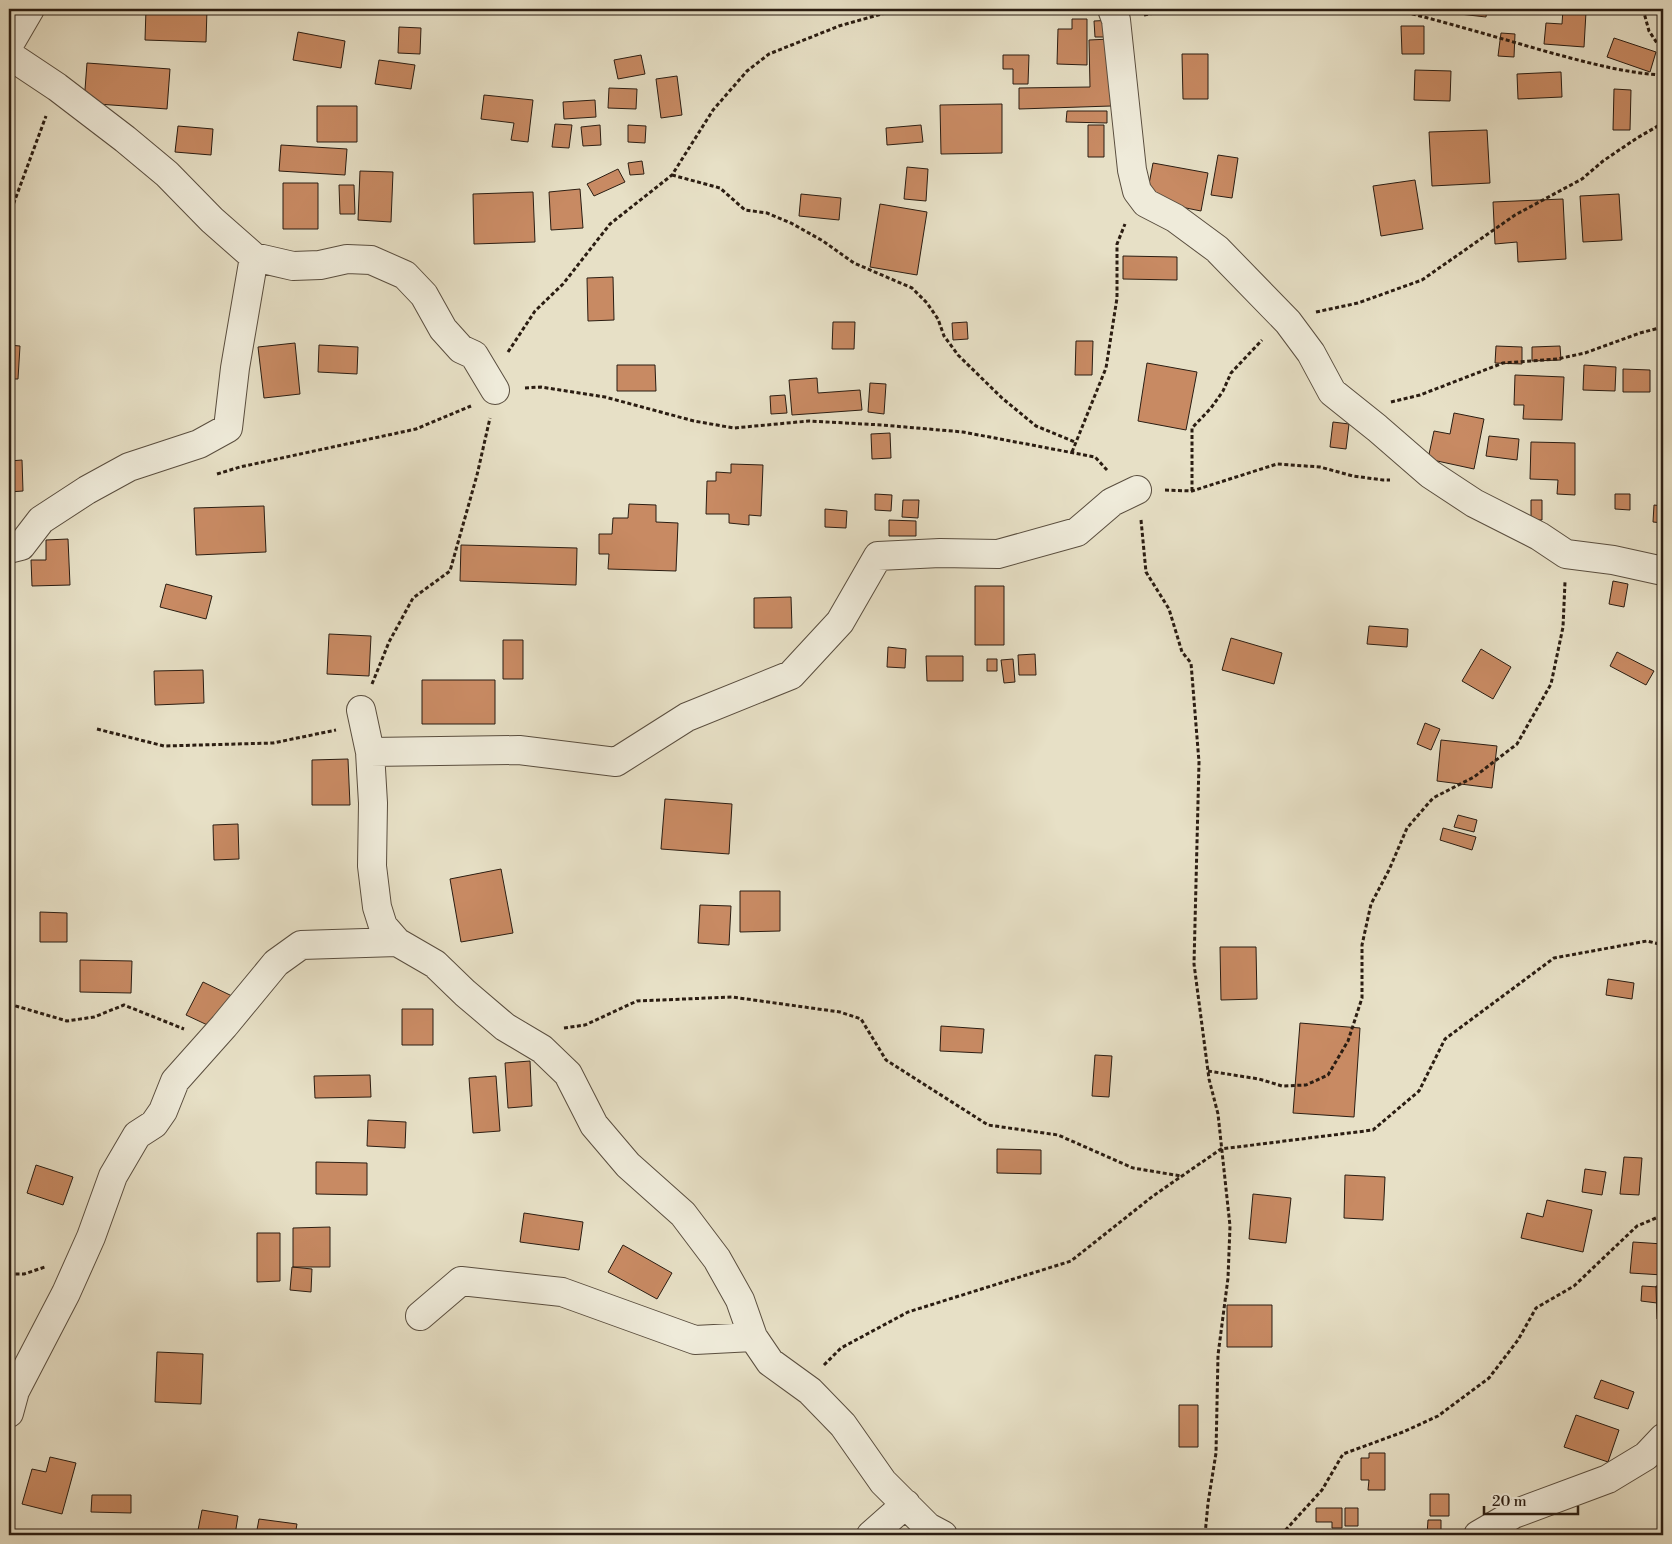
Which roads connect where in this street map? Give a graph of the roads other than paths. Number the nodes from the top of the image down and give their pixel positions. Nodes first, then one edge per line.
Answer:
1 (30, 9) edge
2 (1112, 9) edge
3 (9, 45) edge
4 (9, 55) edge
5 (254, 257) junction
6 (495, 390) road end
7 (1137, 490) road end
8 (9, 549) edge
9 (1663, 571) edge
10 (362, 710) road end
11 (370, 752) junction
12 (397, 942) junction
13 (420, 1316) dead end
14 (753, 1337) junction
15 (9, 1413) edge
16 (1663, 1438) edge
17 (906, 1504) junction
18 (871, 1535) edge
19 (943, 1535) edge
20 (1478, 1535) edge

1 - 3 street
2 - 9 street
4 - 5 street
5 - 6 street
5 - 8 street
7 - 11 street
10 - 11 street
11 - 12 street
12 - 14 street
12 - 15 street
13 - 14 street
14 - 17 street
16 - 20 street
17 - 18 street
17 - 19 street

